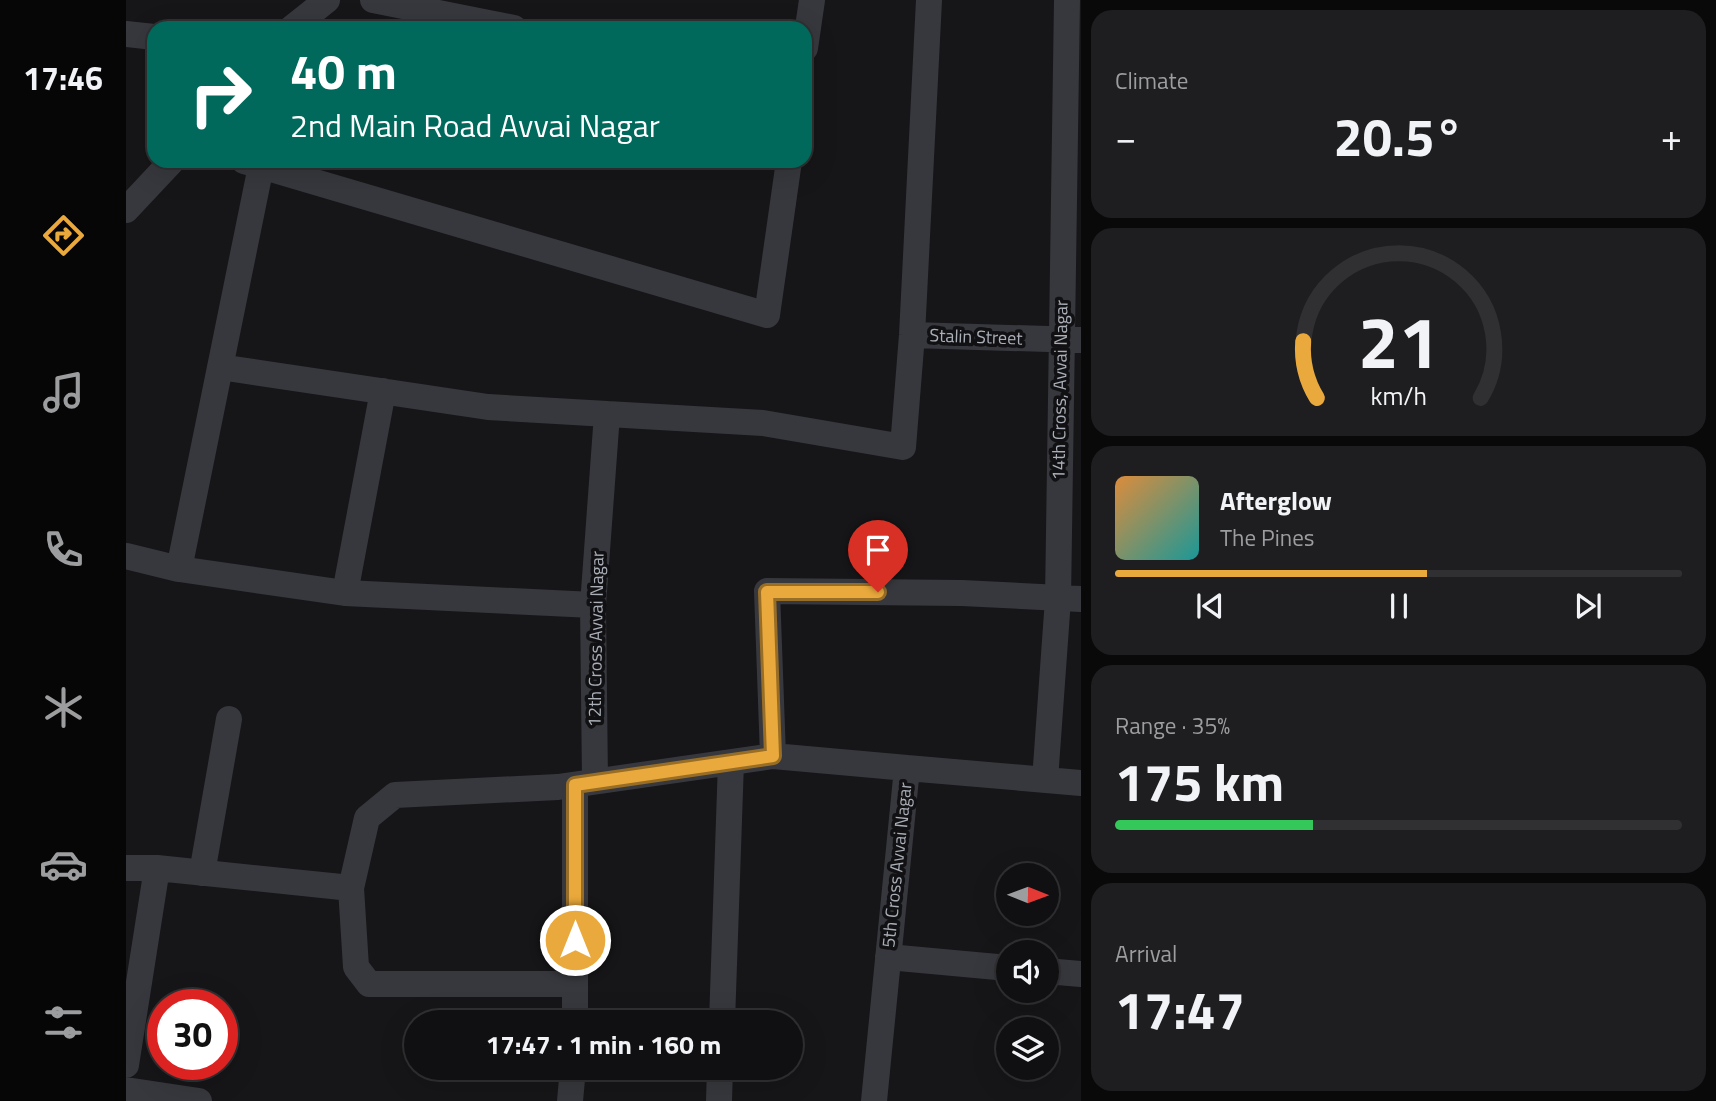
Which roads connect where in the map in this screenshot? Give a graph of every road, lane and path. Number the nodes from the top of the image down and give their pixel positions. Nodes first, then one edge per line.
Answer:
1 (327, 0) edge
2 (373, 0) edge
3 (812, 0) edge
4 (929, 0) edge
5 (1067, 0) edge
6 (301, 21) edge
7 (479, 21) edge
8 (809, 21) edge
9 (126, 34) edge
10 (147, 36) edge
11 (165, 168) edge
12 (252, 168) edge
13 (267, 168) edge
14 (788, 168) edge
15 (126, 210) edge
16 (912, 335) junction
17 (1070, 340) edge
18 (220, 367) junction
19 (383, 391) junction
20 (607, 414) junction
21 (126, 556) edge
22 (179, 569) junction
23 (345, 593) junction
24 (1069, 599) edge
25 (593, 605) junction
26 (229, 719) dead end
27 (773, 756) junction
28 (731, 762) junction
29 (907, 768) junction
30 (1045, 780) junction
31 (585, 783) junction
32 (1081, 783) edge
33 (126, 868) edge
34 (157, 868) junction
35 (202, 873) junction
36 (351, 888) junction
37 (888, 957) junction
38 (996, 967) edge
39 (1059, 972) edge
40 (1081, 974) edge
41 (575, 984) junction
42 (575, 1010) edge
43 (722, 1010) edge
44 (126, 1065) edge
45 (572, 1080) edge
46 (720, 1080) edge
47 (126, 1090) edge
48 (199, 1101) edge
49 (570, 1101) edge
50 (719, 1101) edge
51 (874, 1101) edge

1 - 6 street
2 - 7 street
3 - 8 street
4 - 16 street
5 - 17 street, 14th Cross, Avvai Nagar
9 - 10 street
11 - 15 street
12 - 18 street
13 - 14 street
16 - 17 street, Stalin Street
16 - 20 street
17 - 24 street, 14th Cross, Avvai Nagar
18 - 19 street
18 - 22 street
19 - 20 street
19 - 23 street
20 - 25 street, 12th Cross Avvai Nagar
21 - 22 street
22 - 23 street
23 - 25 street
24 - 27 street
24 - 30 street, 14th Cross, Avvai Nagar
25 - 31 street, 12th Cross Avvai Nagar
26 - 35 street
27 - 28 street
27 - 29 street
28 - 31 street
28 - 43 street
29 - 30 street, 5th Cross Avvai Nagar
29 - 37 street, 5th Cross Avvai Nagar
30 - 32 street, 5th Cross Avvai Nagar
31 - 36 street
31 - 41 street, 12th Cross Avvai Nagar
33 - 34 street
34 - 35 street
34 - 44 street
35 - 36 street
36 - 41 street
37 - 38 street
37 - 51 street, 5th Cross Avvai Nagar
39 - 40 street
41 - 42 street, 12th Cross Avvai Nagar
45 - 49 street
46 - 50 street
47 - 48 street

